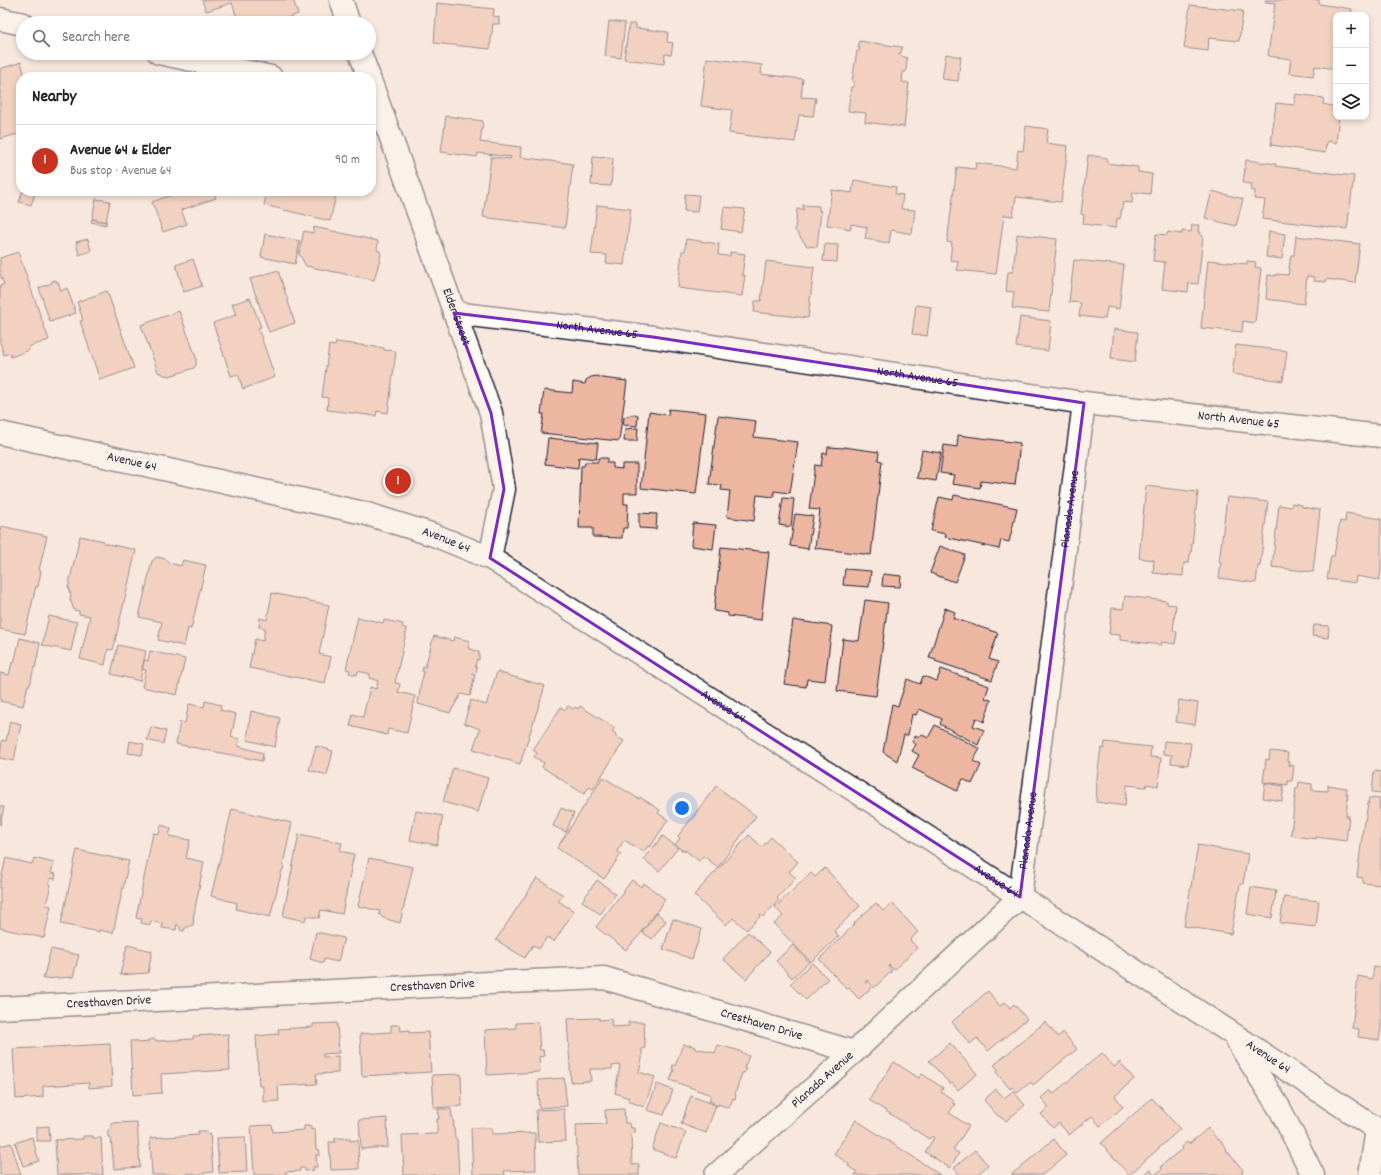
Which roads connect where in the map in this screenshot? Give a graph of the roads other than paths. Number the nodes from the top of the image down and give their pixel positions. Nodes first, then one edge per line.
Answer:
1 (341, 0) edge
2 (347, 16) edge
3 (0, 19) edge
4 (16, 22) edge
5 (192, 60) edge
6 (363, 60) edge
7 (248, 72) edge
8 (367, 72) edge
9 (376, 102) edge
10 (454, 312) junction
11 (1084, 403) junction
12 (0, 433) edge
13 (1381, 436) edge
14 (490, 558) junction
15 (1020, 897) junction
16 (0, 1008) edge
17 (1233, 1034) junction
18 (854, 1052) junction
19 (1379, 1131) edge
20 (716, 1175) edge
21 (1313, 1175) edge
22 (1370, 1175) edge

1 - 2 street
3 - 4 street
5 - 7 street
6 - 8 street
9 - 10 street, Elder Street
10 - 11 street, North Avenue 65
10 - 14 street, Elder Street
11 - 13 street, North Avenue 65
11 - 15 street, Planada Avenue
12 - 14 street, Avenue 64
14 - 15 street, Avenue 64
15 - 17 street, Avenue 64
15 - 18 street, Planada Avenue
16 - 18 street, Cresthaven Drive
17 - 19 street, Avenue 64
17 - 21 street
18 - 20 street, Planada Avenue
19 - 22 street

